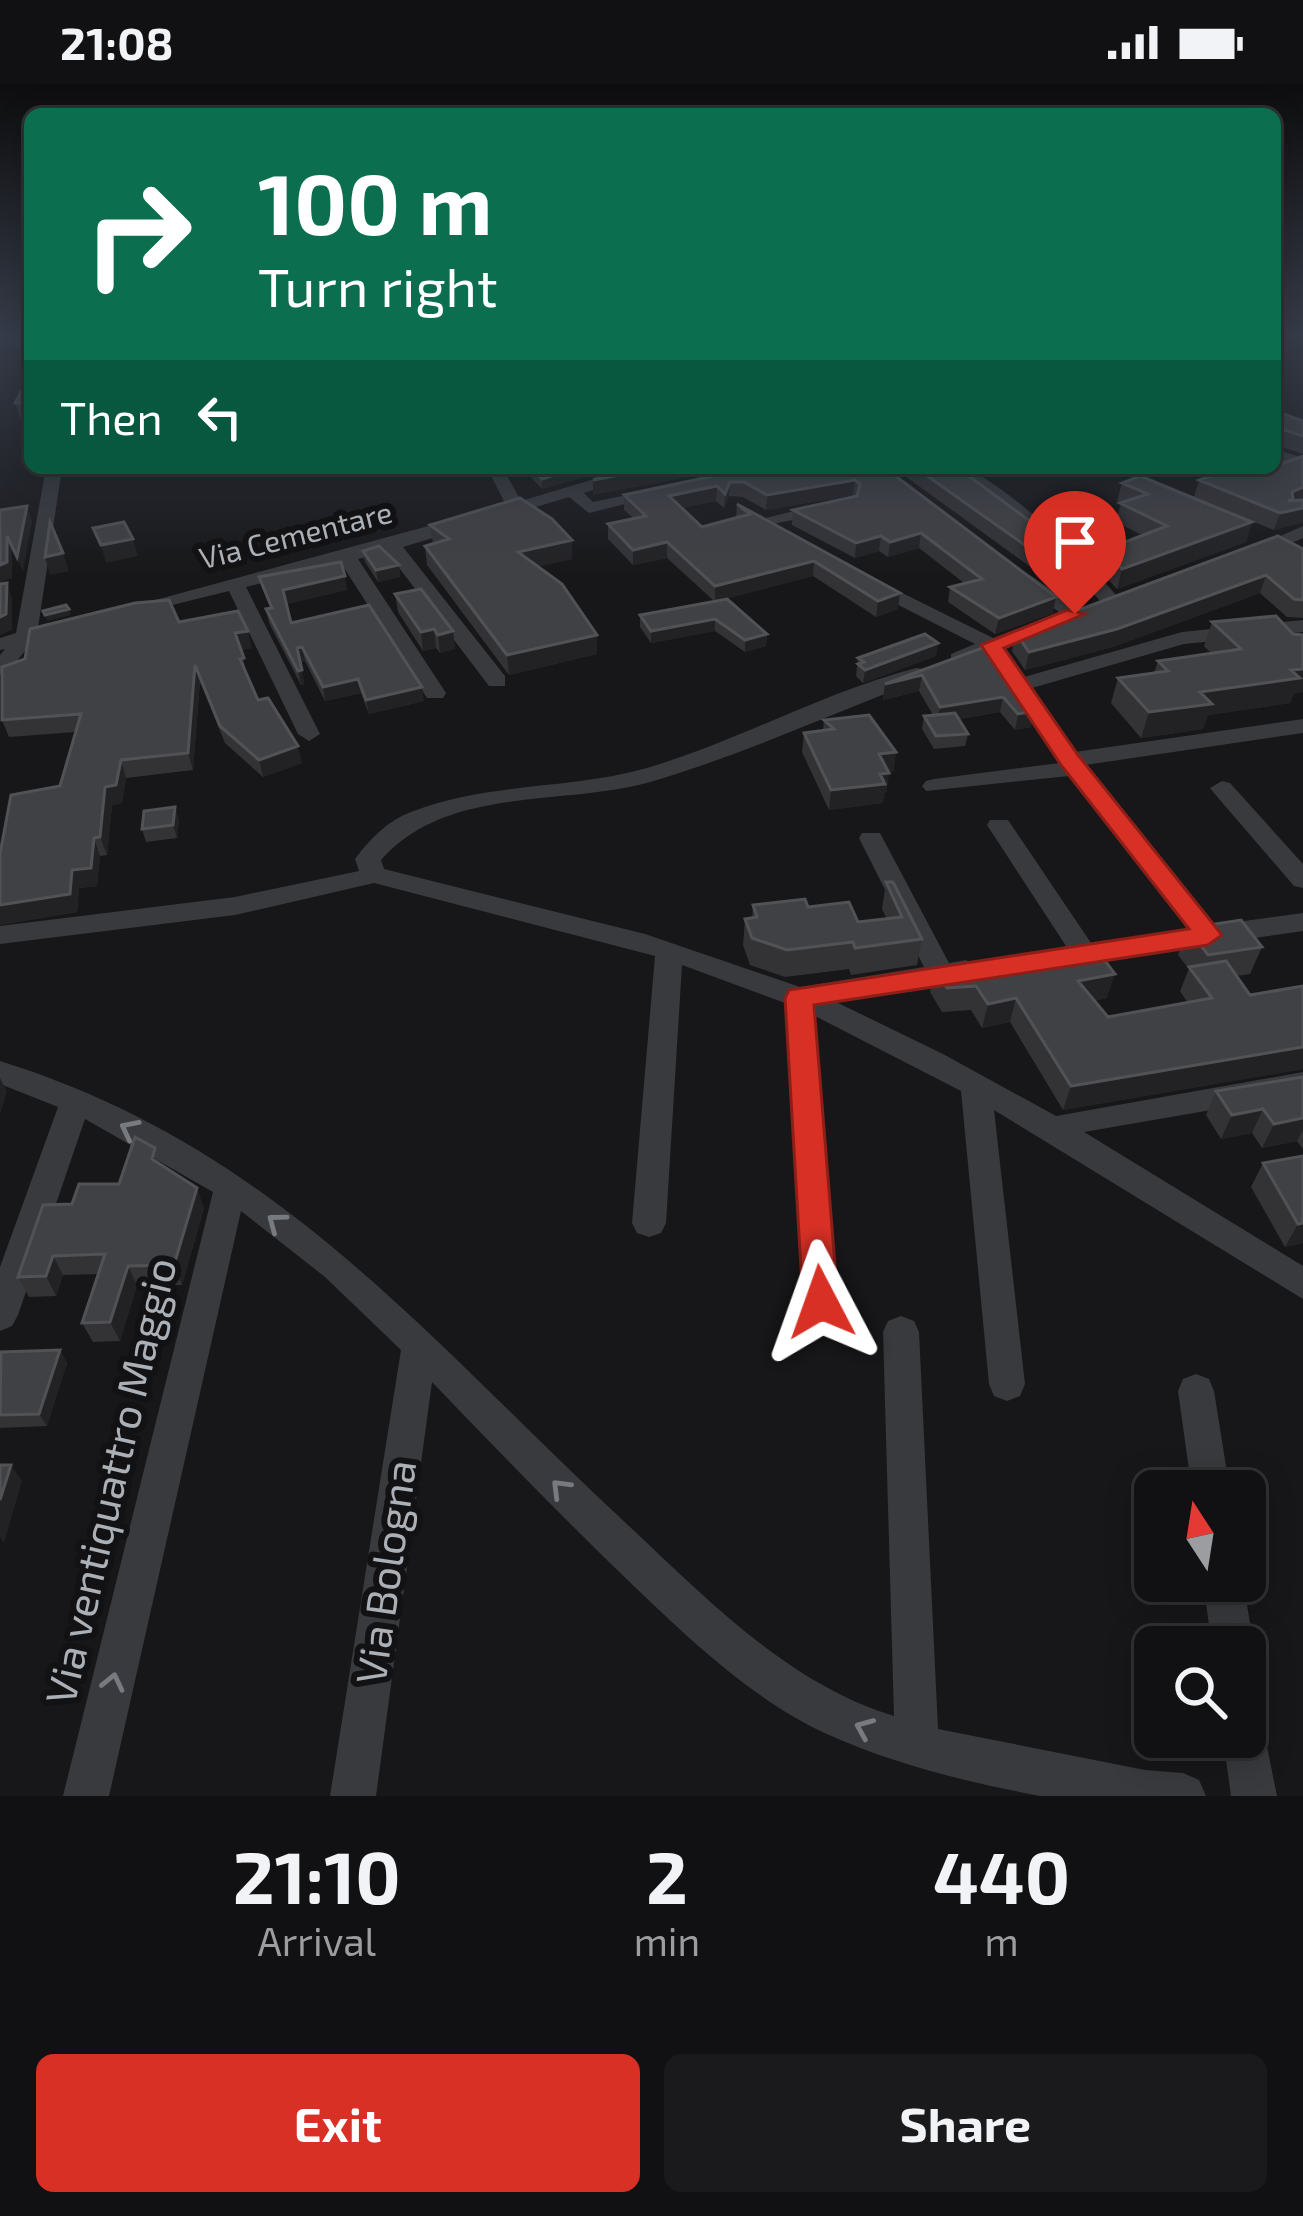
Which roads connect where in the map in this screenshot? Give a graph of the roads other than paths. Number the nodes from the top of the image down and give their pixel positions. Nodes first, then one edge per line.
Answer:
1 (53, 474) edge
2 (498, 474) edge
3 (629, 474) edge
4 (961, 474) edge
5 (677, 490) edge
6 (573, 491) junction
7 (848, 503) edge
8 (516, 507) junction
9 (1283, 541) edge
10 (799, 542) edge
11 (391, 545) junction
12 (346, 557) junction
13 (1234, 559) edge
14 (1018, 572) edge
15 (852, 573) edge
16 (236, 583) junction
17 (119, 612) edge
18 (1075, 614) junction
19 (73, 624) edge
20 (1303, 626) edge
21 (26, 637) junction
22 (0, 644) edge
23 (992, 645) junction
24 (0, 669) edge
25 (497, 681) dead end
26 (1022, 684) junction
27 (435, 693) dead end
28 (1303, 726) edge
29 (309, 734) dead end
30 (1073, 764) junction
31 (934, 786) dead end
32 (1222, 788) dead end
33 (999, 825) dead end
34 (871, 838) dead end
35 (373, 875) junction
36 (1303, 880) edge
37 (1303, 922) edge
38 (0, 935) edge
39 (1208, 935) junction
40 (669, 953) junction
41 (1084, 953) junction
42 (1043, 959) edge
43 (1002, 965) edge
44 (940, 974) junction
45 (799, 998) junction
46 (0, 1072) edge
47 (1303, 1083) edge
48 (976, 1087) junction
49 (75, 1103) junction
50 (1056, 1130) junction
51 (230, 1187) junction
52 (649, 1223) dead end
53 (1303, 1285) edge
54 (821, 1302) dead end
55 (0, 1315) edge
56 (901, 1332) dead end
57 (419, 1348) junction
58 (1007, 1384) dead end
59 (1196, 1391) dead end
60 (1208, 1470) edge
61 (917, 1743) junction
62 (1249, 1758) edge
63 (1005, 1780) edge
64 (86, 1796) edge
65 (352, 1796) edge
66 (1183, 1796) edge
67 (1254, 1796) edge

1 - 21 street
2 - 8 street
3 - 6 street, Via Cementare
4 - 18 street
5 - 6 street
6 - 8 street, Via Cementare
7 - 10 street
8 - 11 street, Via Cementare
9 - 13 street
11 - 12 street, Via Cementare
11 - 25 street
12 - 16 street, Via Cementare
12 - 27 street
14 - 18 street
15 - 23 street
16 - 17 street, Via Cementare
16 - 29 street
18 - 23 street
19 - 21 street
20 - 26 street
21 - 22 street
21 - 24 street
23 - 26 street
23 - 35 street
26 - 30 street
28 - 30 street
30 - 31 street
30 - 39 street
32 - 36 street
33 - 41 street
34 - 44 street
35 - 38 street
35 - 40 street
37 - 39 street
39 - 41 street
40 - 45 street
40 - 52 street
41 - 42 street
43 - 44 street
44 - 45 street
45 - 48 street
45 - 54 street
46 - 49 street
47 - 50 street
48 - 50 street
48 - 58 street
51 -> 49 street
49 - 55 street
50 - 53 street
57 -> 51 street
64 -> 51 street, Via ventiquattro Maggio
56 - 61 street
61 -> 57 street
57 - 65 street, Via Bologna
59 - 60 street
61 - 63 street
62 - 67 street
63 - 66 street

